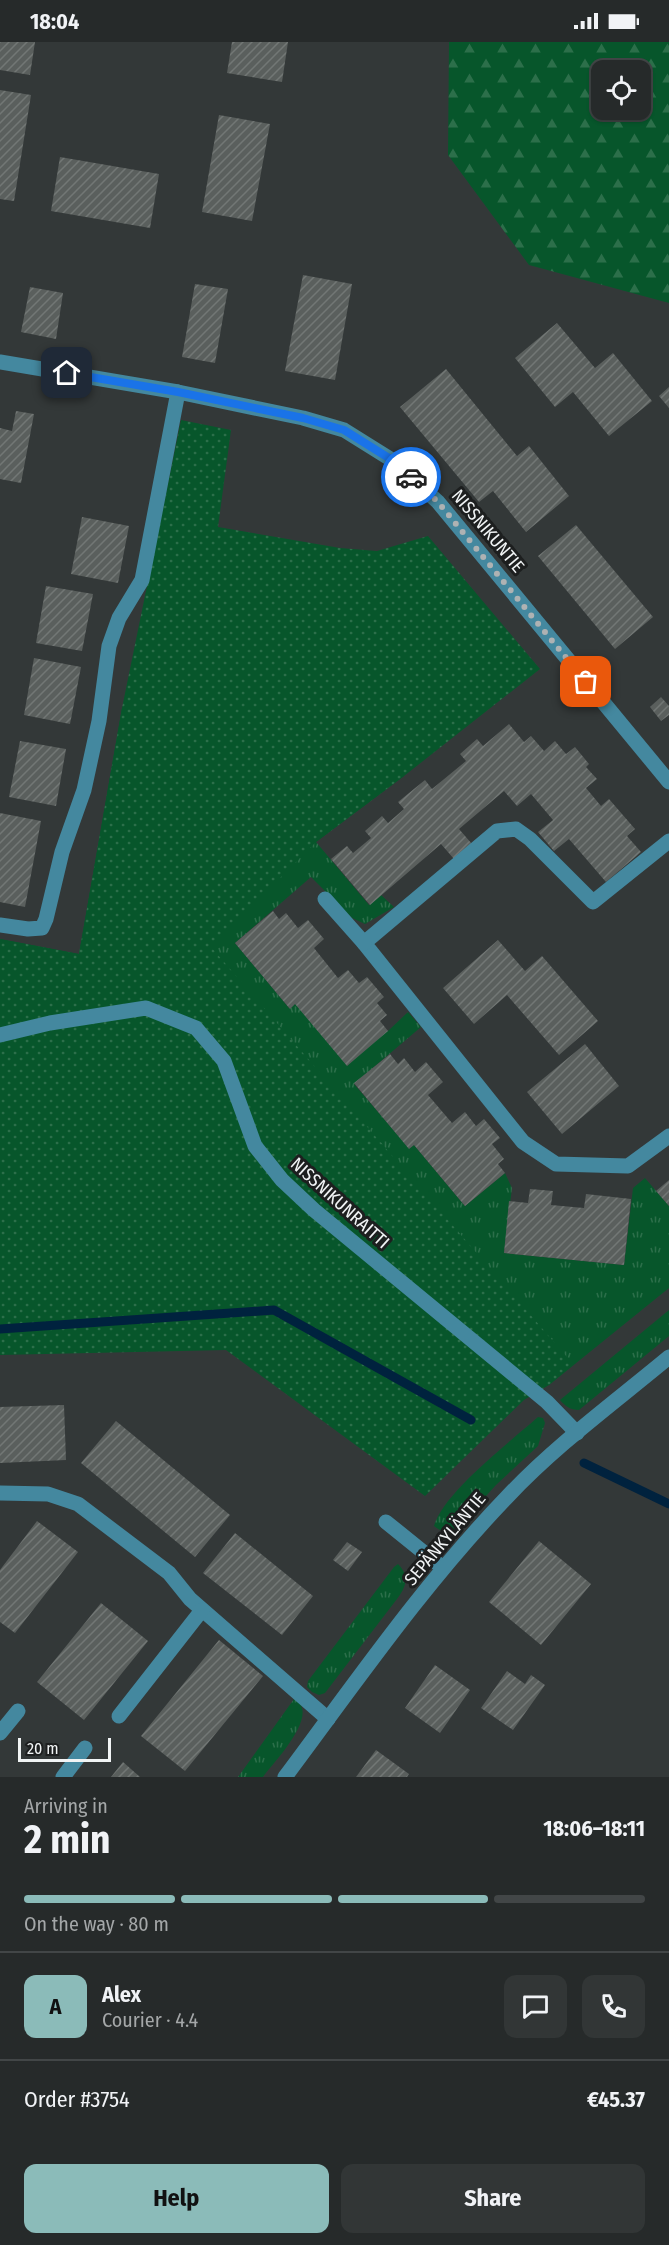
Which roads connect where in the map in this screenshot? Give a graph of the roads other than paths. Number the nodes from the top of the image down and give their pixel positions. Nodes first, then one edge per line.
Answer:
1 (0, 362) edge
2 (178, 392) junction
3 (669, 782) edge
4 (669, 841) edge
5 (325, 899) dead end
6 (0, 925) edge
7 (364, 943) junction
8 (0, 1035) edge
9 (669, 1136) edge
10 (669, 1357) edge
11 (577, 1433) junction
12 (3, 1496) edge
13 (386, 1522) dead end
14 (443, 1568) junction
15 (202, 1610) junction
16 (18, 1711) dead end
17 (119, 1716) dead end
18 (328, 1719) junction
19 (0, 1734) edge
20 (85, 1748) dead end
21 (63, 1777) edge
22 (285, 1777) edge

1 - 2 street, NISSNIKUNTIE
2 - 3 street, NISSNIKUNTIE
2 - 6 street
4 - 7 street
5 - 7 street
7 - 9 street
8 - 11 street, NISSNIKUNRAITTI
10 - 11 street, SEPÄNKYLÄNTIE
11 - 14 street, SEPÄNKYLÄNTIE
12 - 15 street
13 - 14 street
14 - 18 street, SEPÄNKYLÄNTIE
15 - 17 street
15 - 18 street
16 - 19 street
18 - 22 street, SEPÄNKYLÄNTIE
20 - 21 street

